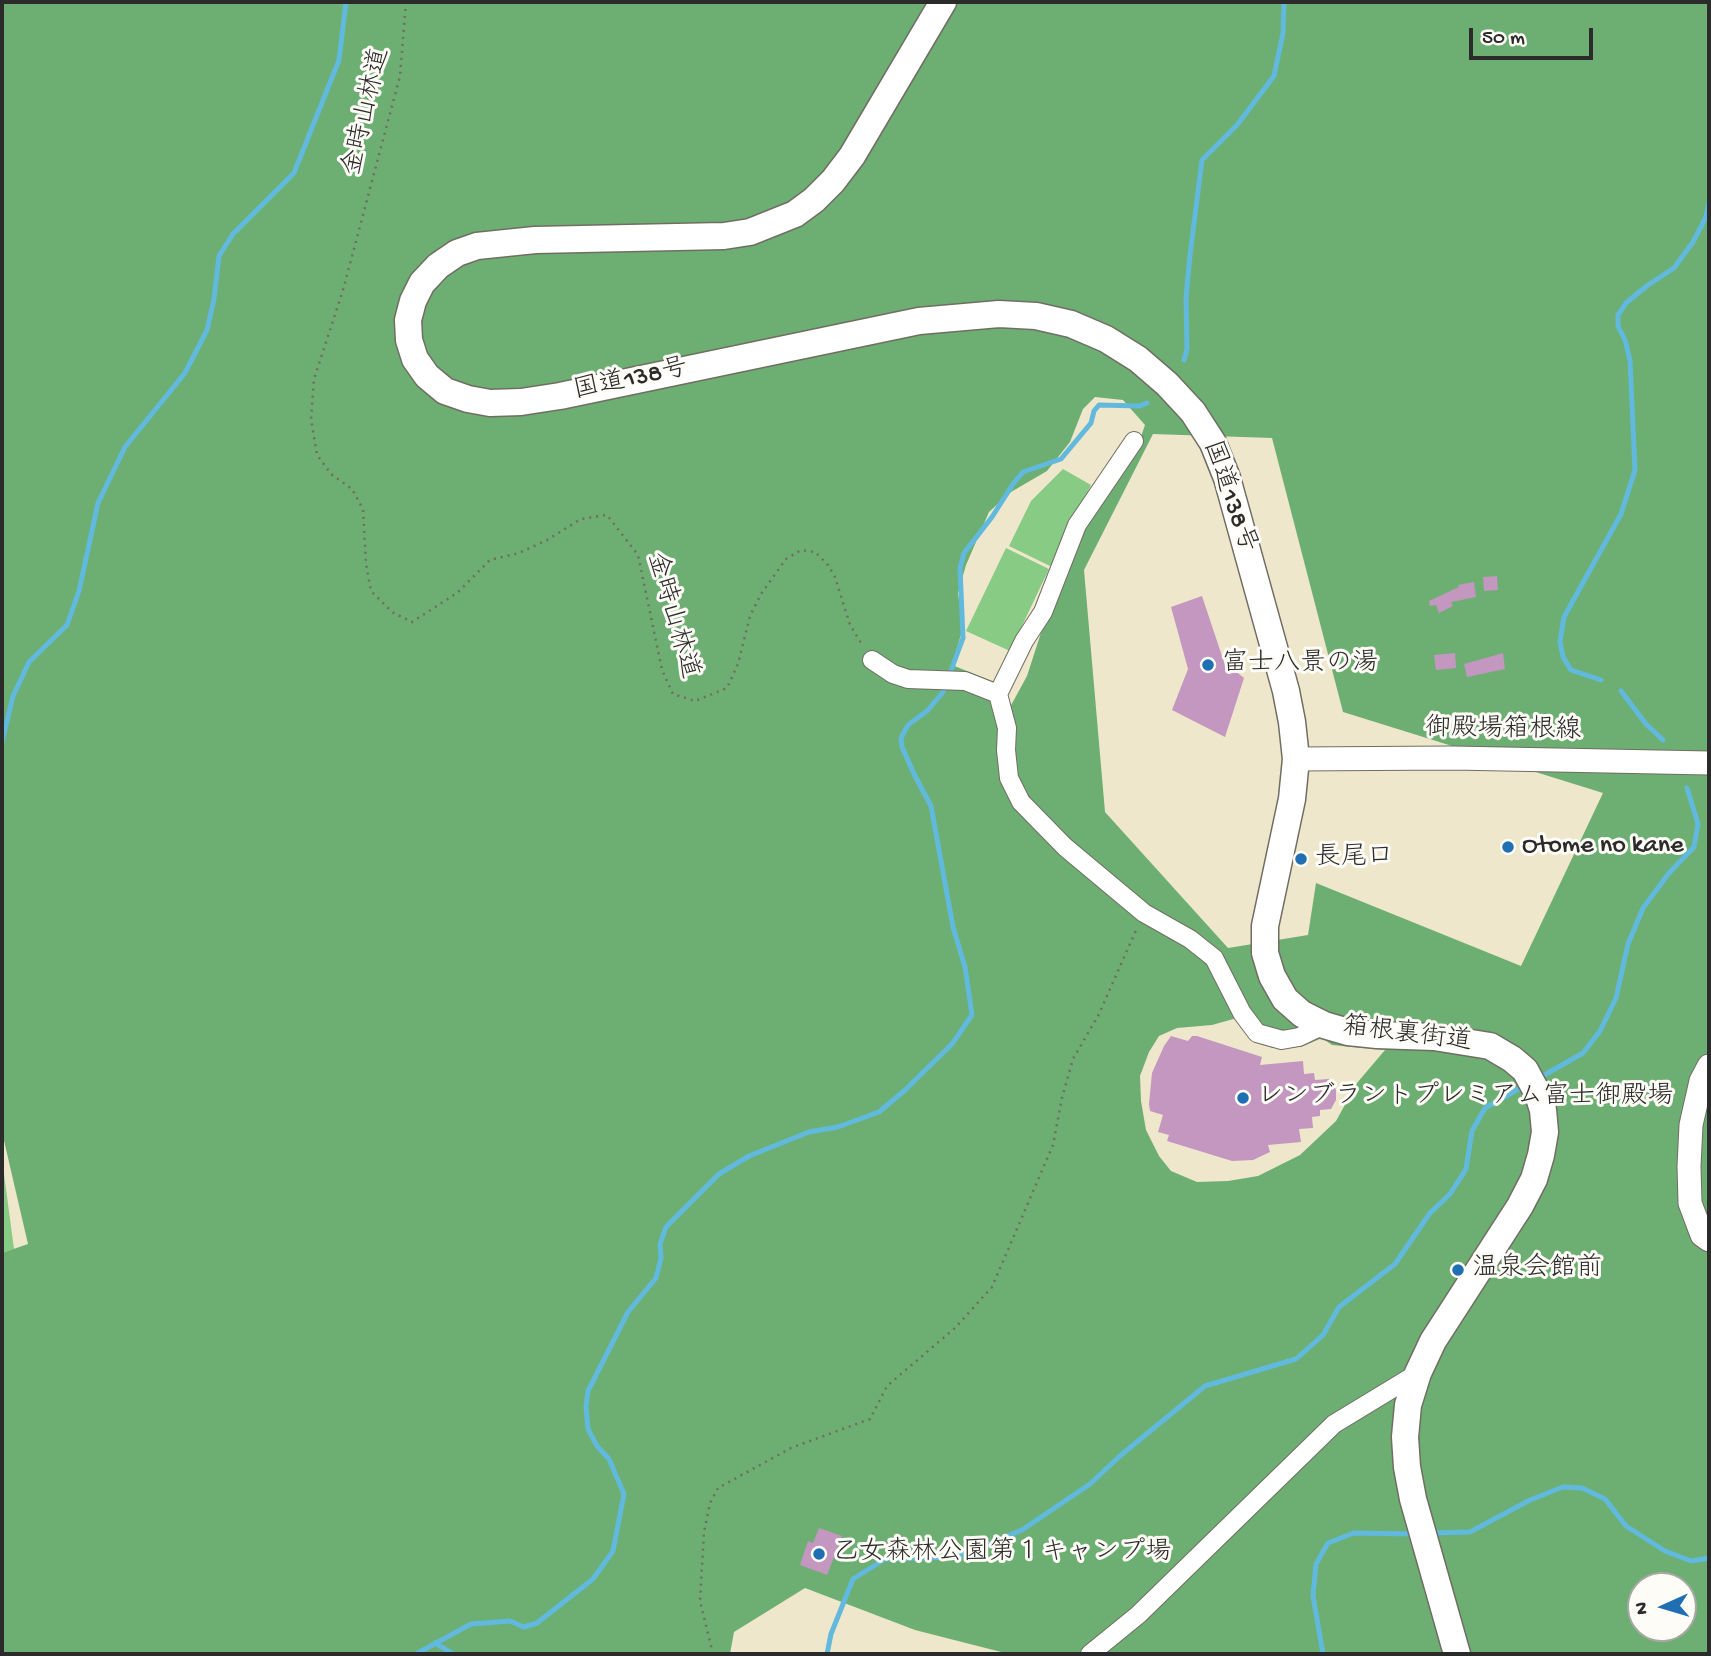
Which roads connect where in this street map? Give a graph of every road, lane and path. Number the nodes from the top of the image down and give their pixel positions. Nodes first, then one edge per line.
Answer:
1 (406, 2) edge
2 (943, 2) edge
3 (1134, 441) dead end
4 (872, 660) joint
5 (998, 694) junction
6 (1296, 759) junction
7 (1709, 763) edge
8 (1144, 913) junction
9 (1324, 1025) junction
10 (1709, 1066) edge
11 (1709, 1240) edge
12 (1418, 1373) junction
13 (713, 1654) edge
14 (1090, 1654) edge
15 (1457, 1654) edge

1 - 4 path, 金時山林道
2 - 6 highway, 国道138号
3 - 5 street
4 - 5 street
5 - 8 street
6 - 7 main road, 御殿場箱根線
6 - 9 highway, 箱根裏街道
8 - 9 street
8 - 13 path
9 - 12 highway, 箱根裏街道
10 - 11 main road
12 - 14 street
12 - 15 highway, 箱根裏街道

